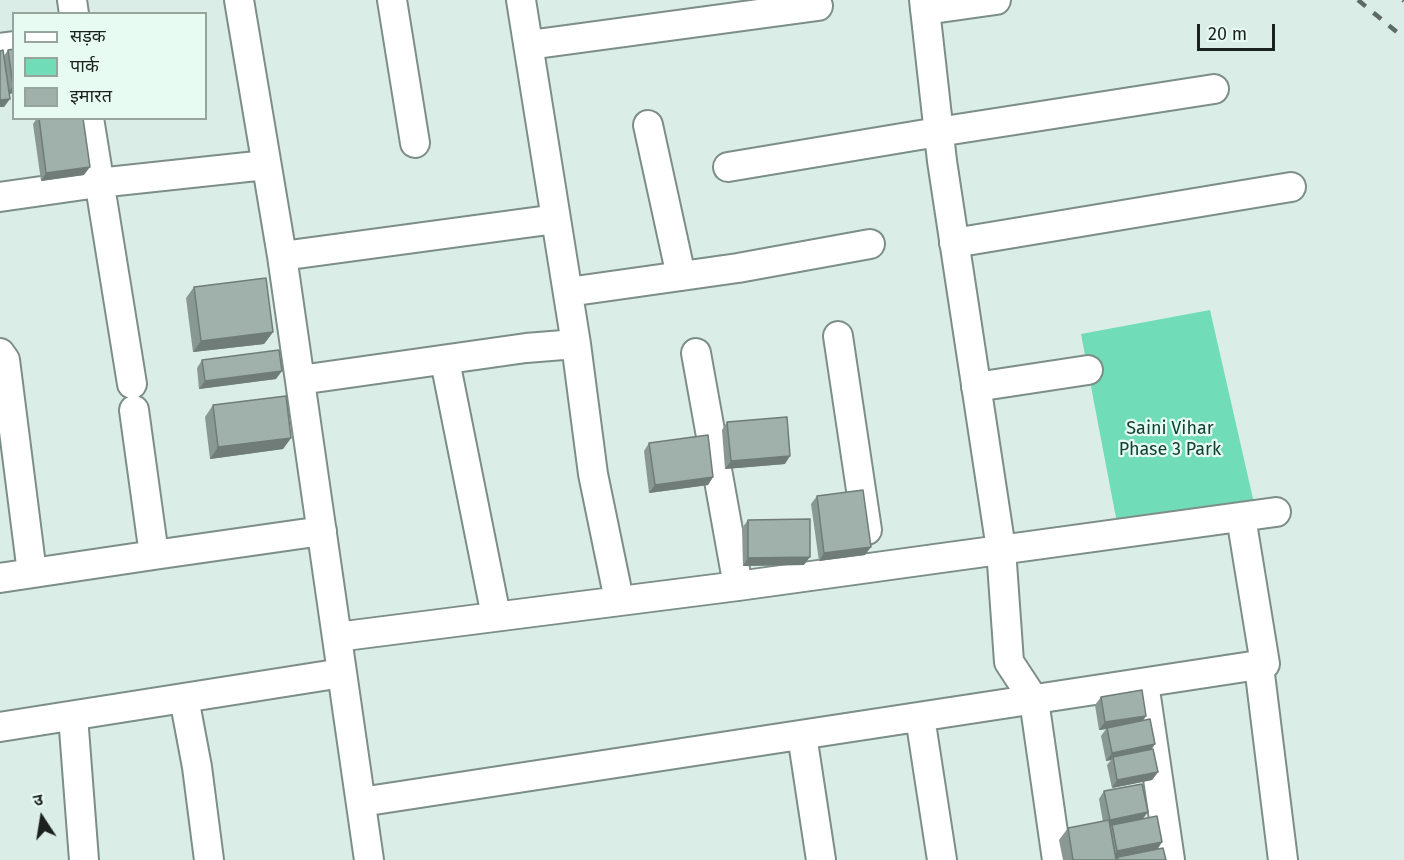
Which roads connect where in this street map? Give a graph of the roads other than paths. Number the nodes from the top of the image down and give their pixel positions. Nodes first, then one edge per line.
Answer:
1 (239, 0) edge
2 (392, 0) edge
3 (521, 0) edge
4 (996, 0) edge
5 (925, 5) edge
6 (818, 6) dead end
7 (530, 45) junction
8 (1214, 89) dead end
9 (89, 120) edge
10 (648, 125) dead end
11 (938, 132) junction
12 (415, 143) dead end
13 (266, 165) junction
14 (728, 167) dead end
15 (98, 183) junction
16 (1291, 187) dead end
17 (0, 197) edge
18 (556, 219) junction
19 (954, 243) junction
20 (870, 244) dead end
21 (282, 256) junction
22 (681, 276) junction
23 (568, 292) junction
24 (838, 336) dead end
25 (576, 344) junction
26 (0, 353) edge
27 (696, 353) dead end
28 (445, 361) junction
29 (1088, 370) dead end
30 (300, 380) junction
31 (976, 387) junction
32 (1276, 512) dead end
33 (1241, 517) junction
34 (322, 531) junction
35 (1001, 549) junction
36 (154, 555) junction
37 (872, 566) junction
38 (32, 573) junction
39 (0, 578) edge
40 (738, 586) junction
41 (619, 600) junction
42 (496, 616) junction
43 (337, 637) junction
44 (1259, 666) junction
45 (342, 673) junction
46 (1143, 683) junction
47 (184, 698) junction
48 (1034, 700) junction
49 (73, 716) junction
50 (920, 717) junction
51 (0, 727) edge
52 (802, 735) junction
53 (361, 802) junction
54 (84, 860) edge
55 (209, 860) edge
56 (369, 860) edge
57 (821, 860) edge
58 (942, 860) edge
59 (1058, 860) edge
60 (1170, 860) edge
61 (1283, 860) edge

1 - 13 street
2 - 12 street
3 - 7 street
4 - 5 street
5 - 11 street
6 - 7 street
7 - 18 street
8 - 11 street
9 - 15 street
10 - 22 street
11 - 14 street
11 - 19 street
13 - 15 street
13 - 21 street
15 - 17 street
15 - 36 street
16 - 19 street
18 - 21 street
18 - 23 street
19 - 31 street
20 - 22 street
21 - 30 street
22 - 23 street
23 - 25 street
24 - 37 street
25 - 28 street
25 - 41 street
26 - 38 street
27 - 40 street
28 - 30 street
28 - 42 street
29 - 31 street
30 - 34 street
31 - 35 street
32 - 33 street
33 - 35 street
33 - 44 street
34 - 36 street
34 - 43 street
35 - 37 street
35 - 48 street
36 - 38 street
37 - 40 street
38 - 39 street
40 - 41 street
41 - 42 street
42 - 43 street
43 - 45 street
44 - 46 street
44 - 61 street
45 - 47 street
45 - 53 street
46 - 48 street
46 - 60 street
47 - 49 street
47 - 55 street
48 - 50 street
48 - 59 street
49 - 51 street
49 - 54 street
50 - 52 street
50 - 58 street
52 - 53 street
52 - 57 street
53 - 56 street

